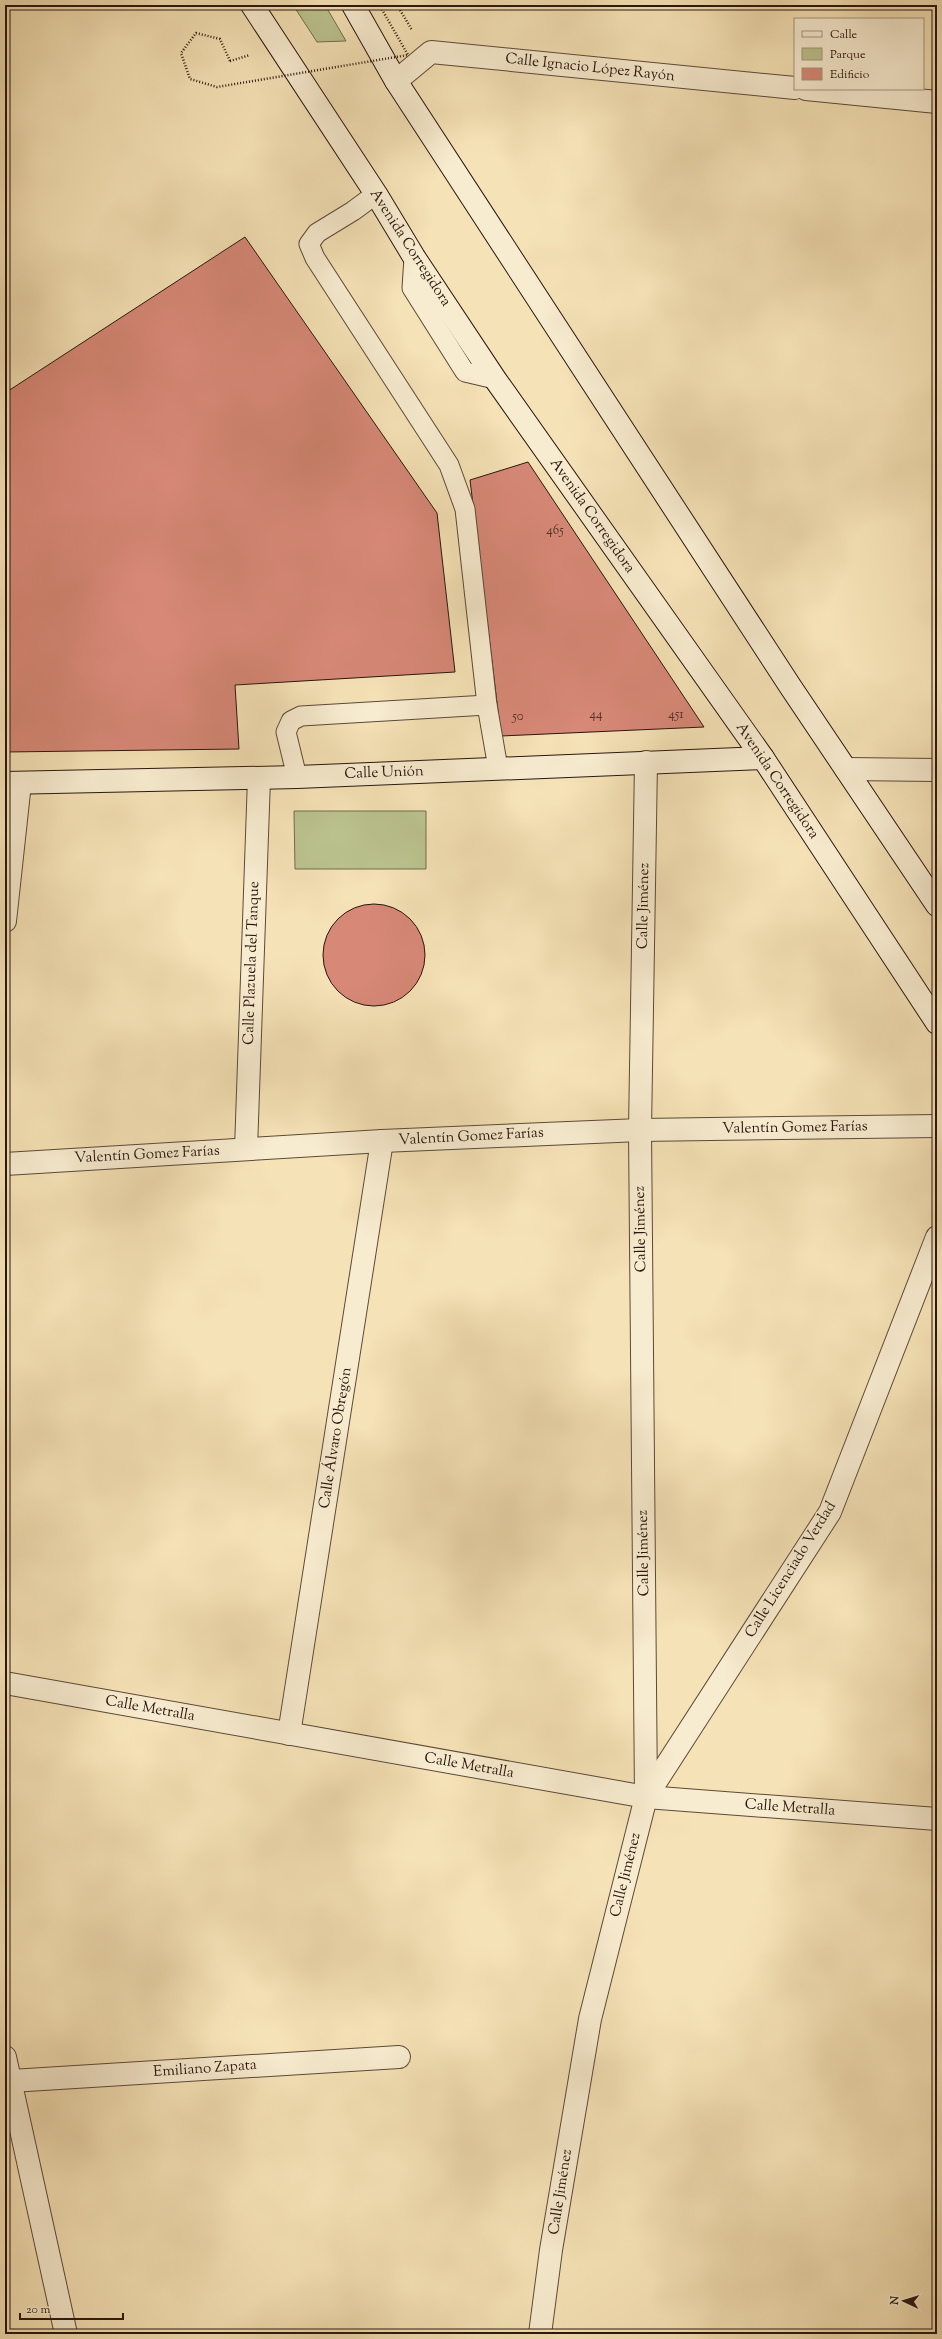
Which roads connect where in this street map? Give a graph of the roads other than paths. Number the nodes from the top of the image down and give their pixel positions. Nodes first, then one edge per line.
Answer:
1 (252, 5) edge
2 (353, 5) edge
3 (396, 81) junction
4 (794, 88) edge
5 (816, 90) edge
6 (937, 102) edge
7 (376, 194) junction
8 (487, 705) junction
9 (763, 758) junction
10 (646, 762) junction
11 (498, 768) junction
12 (846, 770) junction
13 (937, 770) edge
14 (297, 777) junction
15 (259, 778) junction
16 (13, 783) edge
17 (937, 905) edge
18 (5, 921) edge
19 (937, 1023) edge
20 (937, 1126) edge
21 (640, 1130) junction
22 (382, 1141) junction
23 (246, 1149) junction
24 (5, 1164) edge
25 (937, 1237) edge
26 (5, 1683) edge
27 (289, 1734) junction
28 (646, 1797) junction
29 (937, 1819) edge
30 (5, 2057) edge
31 (399, 2057) dead end
32 (11, 2082) junction
33 (66, 2334) edge
34 (540, 2334) edge

1 - 7 street, Avenida Corregidora
2 - 3 street
3 - 4 street, Calle Ignacio López Rayón
3 - 12 street
5 - 6 street
7 - 8 lane
7 - 9 street, Avenida Corregidora
8 - 11 lane
8 - 14 lane
9 - 10 street, Calle Unión
9 - 19 street, Avenida Corregidora
10 - 11 street, Calle Unión
10 - 21 street, Calle Jiménez
11 - 14 street, Calle Unión
12 - 13 street
12 - 17 street
14 - 15 street, Calle Unión
15 - 16 street, Calle Unión
15 - 23 street, Calle Plazuela del Tanque
16 - 18 street
20 - 21 street, Valentín Gomez Farías
21 - 22 street, Valentín Gomez Farías
21 - 28 street, Calle Jiménez
22 - 23 street, Valentín Gomez Farías
22 - 27 street, Calle Álvaro Obregón
23 - 24 street, Valentín Gomez Farías
25 - 28 street, Calle Licenciado Verdad
26 - 27 street, Calle Metralla
27 - 28 street, Calle Metralla
28 - 29 street, Calle Metralla
28 - 34 street, Calle Jiménez
30 - 32 street
31 - 32 street, Emiliano Zapata
32 - 33 street

